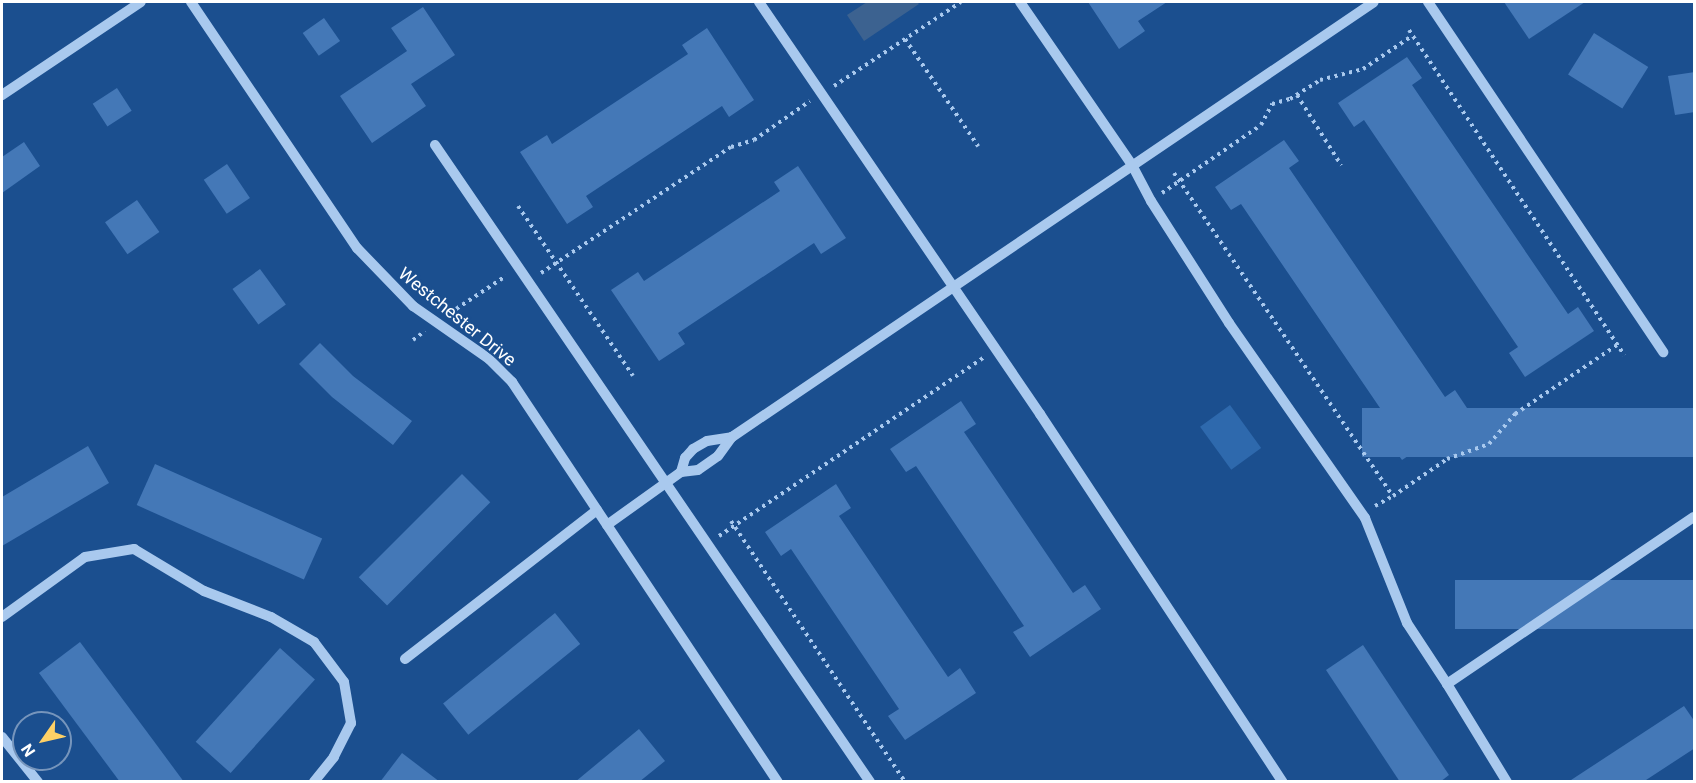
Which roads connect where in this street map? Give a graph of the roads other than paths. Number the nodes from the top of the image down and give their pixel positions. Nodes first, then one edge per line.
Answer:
1 (141, 2) edge
2 (191, 2) edge
3 (759, 2) edge
4 (1020, 2) edge
5 (1374, 2) edge
6 (1428, 2) edge
7 (2, 95) edge
8 (435, 145) dead end
9 (1132, 165) junction
10 (954, 287) junction
11 (1663, 352) dead end
12 (732, 437) junction
13 (681, 472) junction
14 (664, 484) junction
15 (597, 510) junction
16 (1695, 517) edge
17 (607, 525) junction
18 (2, 617) edge
19 (405, 659) dead end
20 (1447, 684) junction
21 (2, 738) edge
22 (38, 782) edge
23 (314, 782) edge
24 (777, 782) edge
25 (870, 782) edge
26 (1283, 782) edge
27 (1507, 782) edge

1 - 7 street
2 - 15 street, Westchester Drive
3 - 10 street
4 - 9 street
5 - 9 street
6 - 11 street
8 - 14 street
9 - 10 street
9 - 20 street
10 - 12 street
10 - 26 street
12 - 13 street
12 - 13 street
13 - 14 street
14 - 17 street
14 - 25 street
15 - 17 street, Westchester Drive
15 - 19 street
16 - 20 street
17 - 24 street, Westchester Drive
18 - 23 street
20 - 27 street
21 - 22 street

